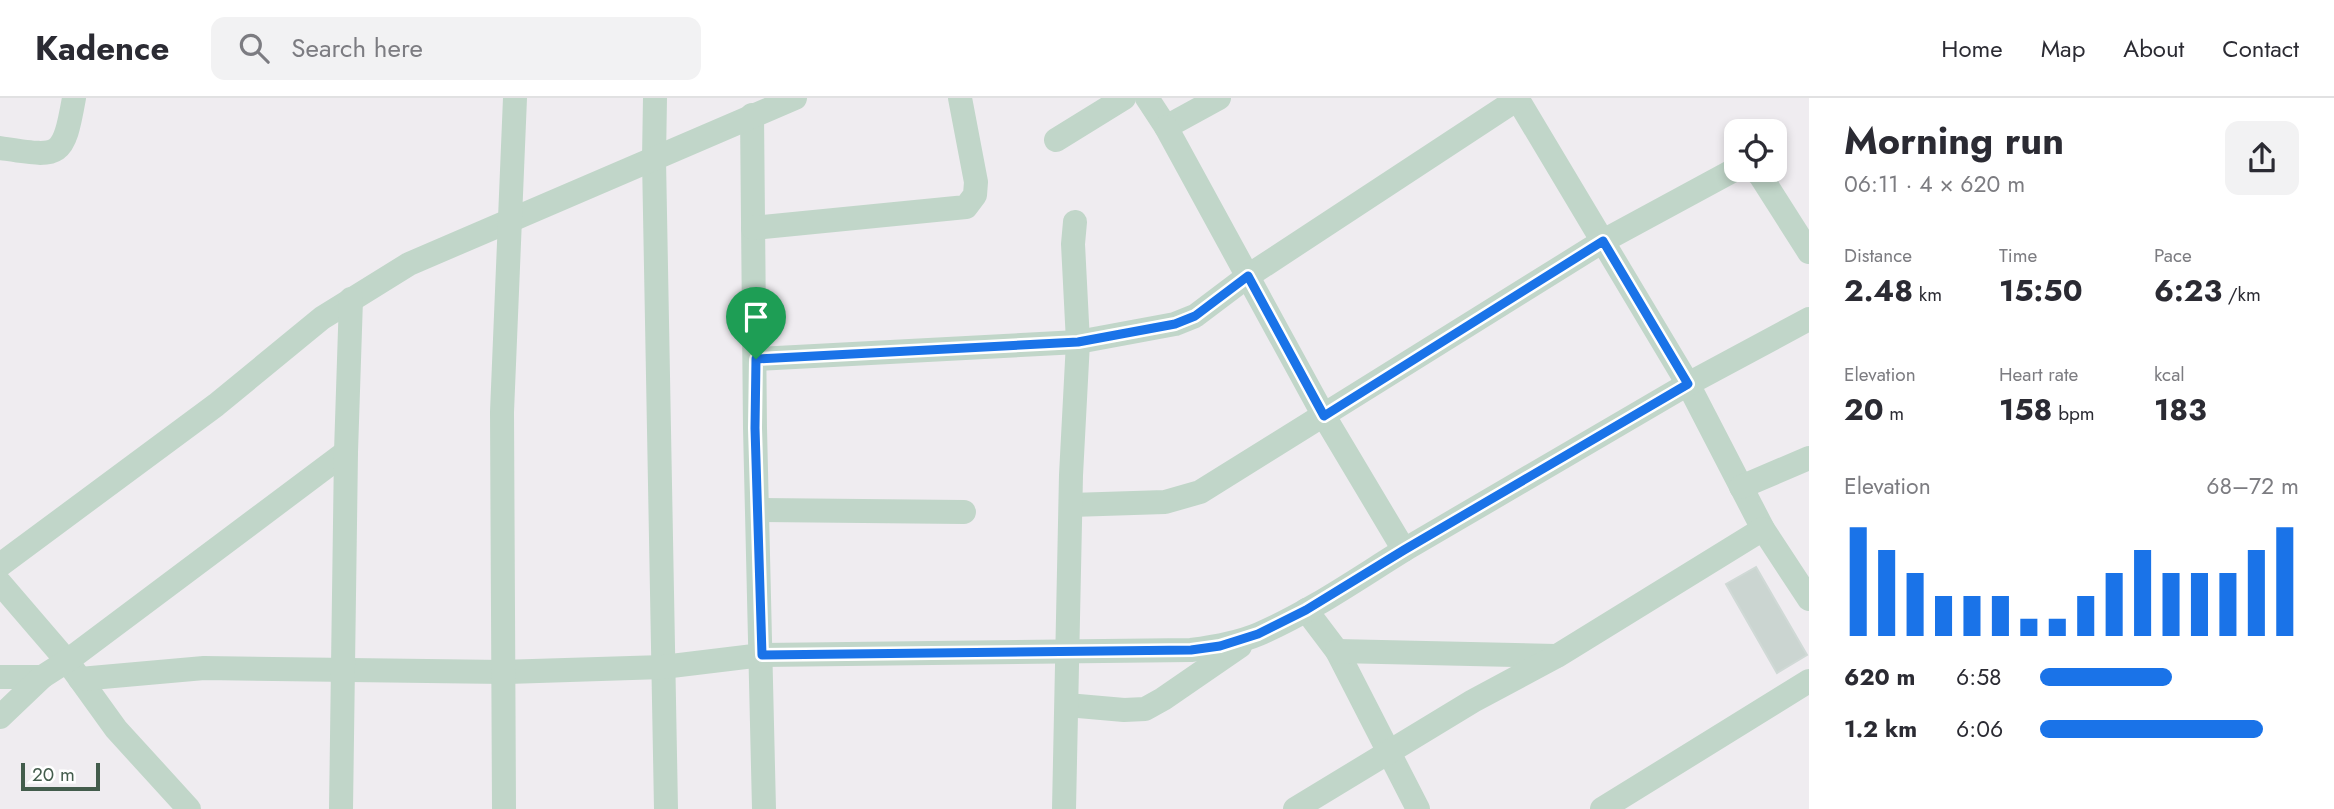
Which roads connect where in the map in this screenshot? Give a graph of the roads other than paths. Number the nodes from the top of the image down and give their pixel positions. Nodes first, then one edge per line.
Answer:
1 (74, 98) edge
2 (516, 98) edge
3 (655, 98) edge
4 (795, 98) edge
5 (960, 98) edge
6 (1124, 98) edge
7 (1147, 98) edge
8 (1219, 98) edge
9 (1518, 98) edge
10 (752, 115) junction
11 (1166, 127) junction
12 (1056, 140) dead end
13 (0, 148) edge
14 (654, 159) junction
15 (1724, 175) edge
16 (1764, 182) edge
17 (511, 221) junction
18 (1075, 222) dead end
19 (753, 228) junction
20 (1603, 241) junction
21 (1809, 252) edge
22 (1248, 276) junction
23 (351, 299) junction
24 (1809, 319) edge
25 (1078, 342) junction
26 (756, 359) junction
27 (1688, 384) junction
28 (1324, 416) junction
29 (346, 453) junction
30 (1809, 458) edge
31 (1741, 487) junction
32 (1070, 505) junction
33 (758, 510) junction
34 (964, 512) dead end
35 (1763, 529) junction
36 (1404, 550) junction
37 (0, 565) edge
38 (0, 583) edge
39 (1809, 599) edge
40 (1306, 610) junction
41 (1258, 634) junction
42 (1337, 651) junction
43 (1068, 652) junction
44 (762, 655) junction
45 (1557, 656) junction
46 (663, 667) junction
47 (343, 669) junction
48 (74, 670) junction
49 (504, 672) junction
50 (0, 677) edge
51 (42, 677) junction
52 (1809, 681) edge
53 (1067, 705) junction
54 (0, 717) edge
55 (1389, 752) junction
56 (189, 809) edge
57 (341, 809) edge
58 (504, 809) edge
59 (666, 809) edge
60 (764, 809) edge
61 (1064, 809) edge
62 (1295, 809) edge
63 (1418, 809) edge
64 (1602, 809) edge

1 - 13 street
2 - 17 street
3 - 14 street
4 - 10 street
5 - 19 street
6 - 12 street
7 - 11 street
8 - 11 street
9 - 20 street
9 - 22 street
10 - 14 street
10 - 19 street
11 - 22 street
14 - 17 street
14 - 46 street
15 - 20 street
16 - 21 street
17 - 23 street
17 - 49 street
18 - 25 street
19 - 26 street
20 - 27 street
20 - 28 street
22 - 25 street
22 - 28 street
23 - 29 street
23 - 37 street
24 - 27 street
25 - 26 street
25 - 32 street
26 - 33 street
27 - 31 street
27 - 36 street
28 - 32 street
28 - 36 street
29 - 47 street
29 - 48 street
30 - 31 street
31 - 35 street
32 - 43 street
33 - 34 street
33 - 44 street
35 - 39 street
35 - 45 street
36 - 40 street
38 - 48 street
40 - 41 street
40 - 42 street
41 - 43 street
41 - 53 street
42 - 45 street
42 - 55 street
43 - 44 street
43 - 53 street
44 - 46 street
44 - 60 street
45 - 55 street
46 - 49 street
46 - 59 street
47 - 48 street
47 - 49 street
47 - 57 street
48 - 51 street
48 - 56 street
49 - 58 street
50 - 51 street
51 - 54 street
52 - 64 street
53 - 61 street
55 - 62 street
55 - 63 street

